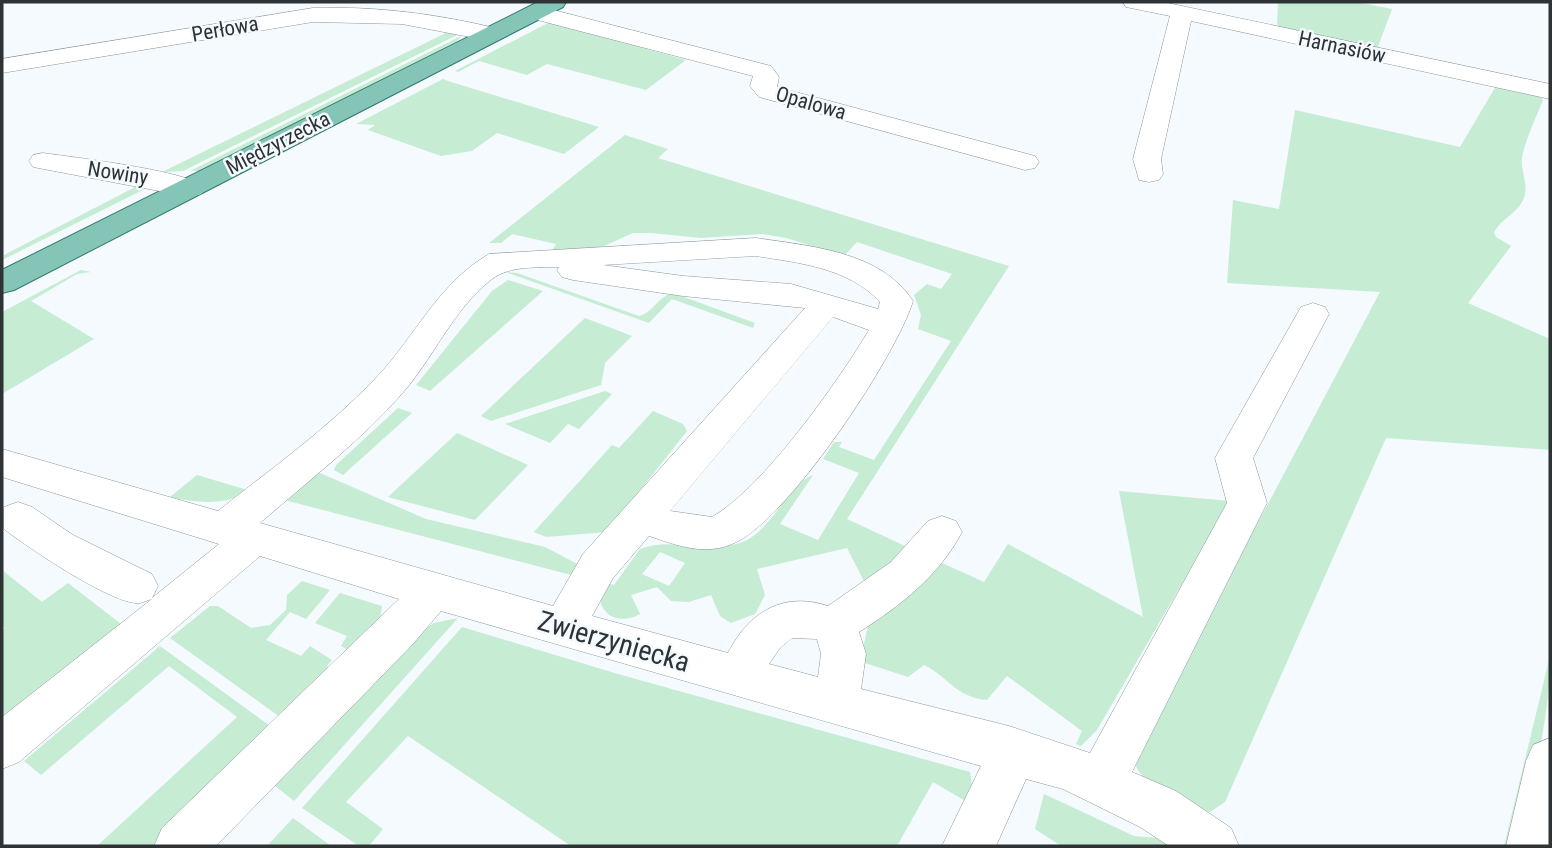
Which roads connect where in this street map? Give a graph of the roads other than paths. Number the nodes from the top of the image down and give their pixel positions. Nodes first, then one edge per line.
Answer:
1 (1134, 2) edge
2 (326, 7) edge
3 (545, 7) edge
4 (1182, 12) junction
5 (491, 34) junction
6 (2, 66) edge
7 (1550, 92) edge
8 (43, 161) dead end
9 (1025, 162) dead end
10 (1149, 174) dead end
11 (191, 188) junction
12 (515, 259) junction
13 (2, 283) edge
14 (827, 303) junction
15 (1313, 314) dead end
16 (889, 325) junction
17 (2, 463) edge
18 (61, 482) junction
19 (642, 517) junction
20 (10, 524) edge
21 (942, 532) dead end
22 (240, 533) junction
23 (137, 586) dead end
24 (432, 590) junction
25 (832, 626) junction
26 (564, 627) junction
27 (740, 676) junction
28 (835, 703) junction
29 (2, 746) edge
30 (1009, 750) junction
31 (1550, 761) edge
32 (1101, 781) junction
33 (180, 846) edge
34 (968, 846) edge
35 (1213, 846) edge
36 (1532, 846) edge

1 - 4 street, Harnasiów
2 - 5 street, Perłowa
2 - 6 street, Perłowa
3 - 5 main road, Międzyrzecka
3 - 9 street, Opalowa
4 - 7 street, Harnasiów
4 - 10 street
5 - 11 main road, Międzyrzecka
8 - 11 street, Nowiny
11 - 13 main road, Międzyrzecka
12 - 14 street
12 - 16 street
12 - 22 street
14 - 16 street
14 - 19 street
15 - 32 street
16 - 19 street
17 - 18 street, Zwierzyniecka
18 - 20 street
18 - 22 street, Zwierzyniecka
19 - 26 street
20 - 23 street
21 - 25 street
22 - 24 street, Zwierzyniecka
22 - 29 street
24 - 26 street, Zwierzyniecka
24 - 33 street
25 - 27 street
25 - 28 street
26 - 27 street, Zwierzyniecka
27 - 28 street, Zwierzyniecka
28 - 30 street, Zwierzyniecka
30 - 32 street, Zwierzyniecka
30 - 34 street
31 - 36 street
32 - 35 street, Zwierzyniecka

